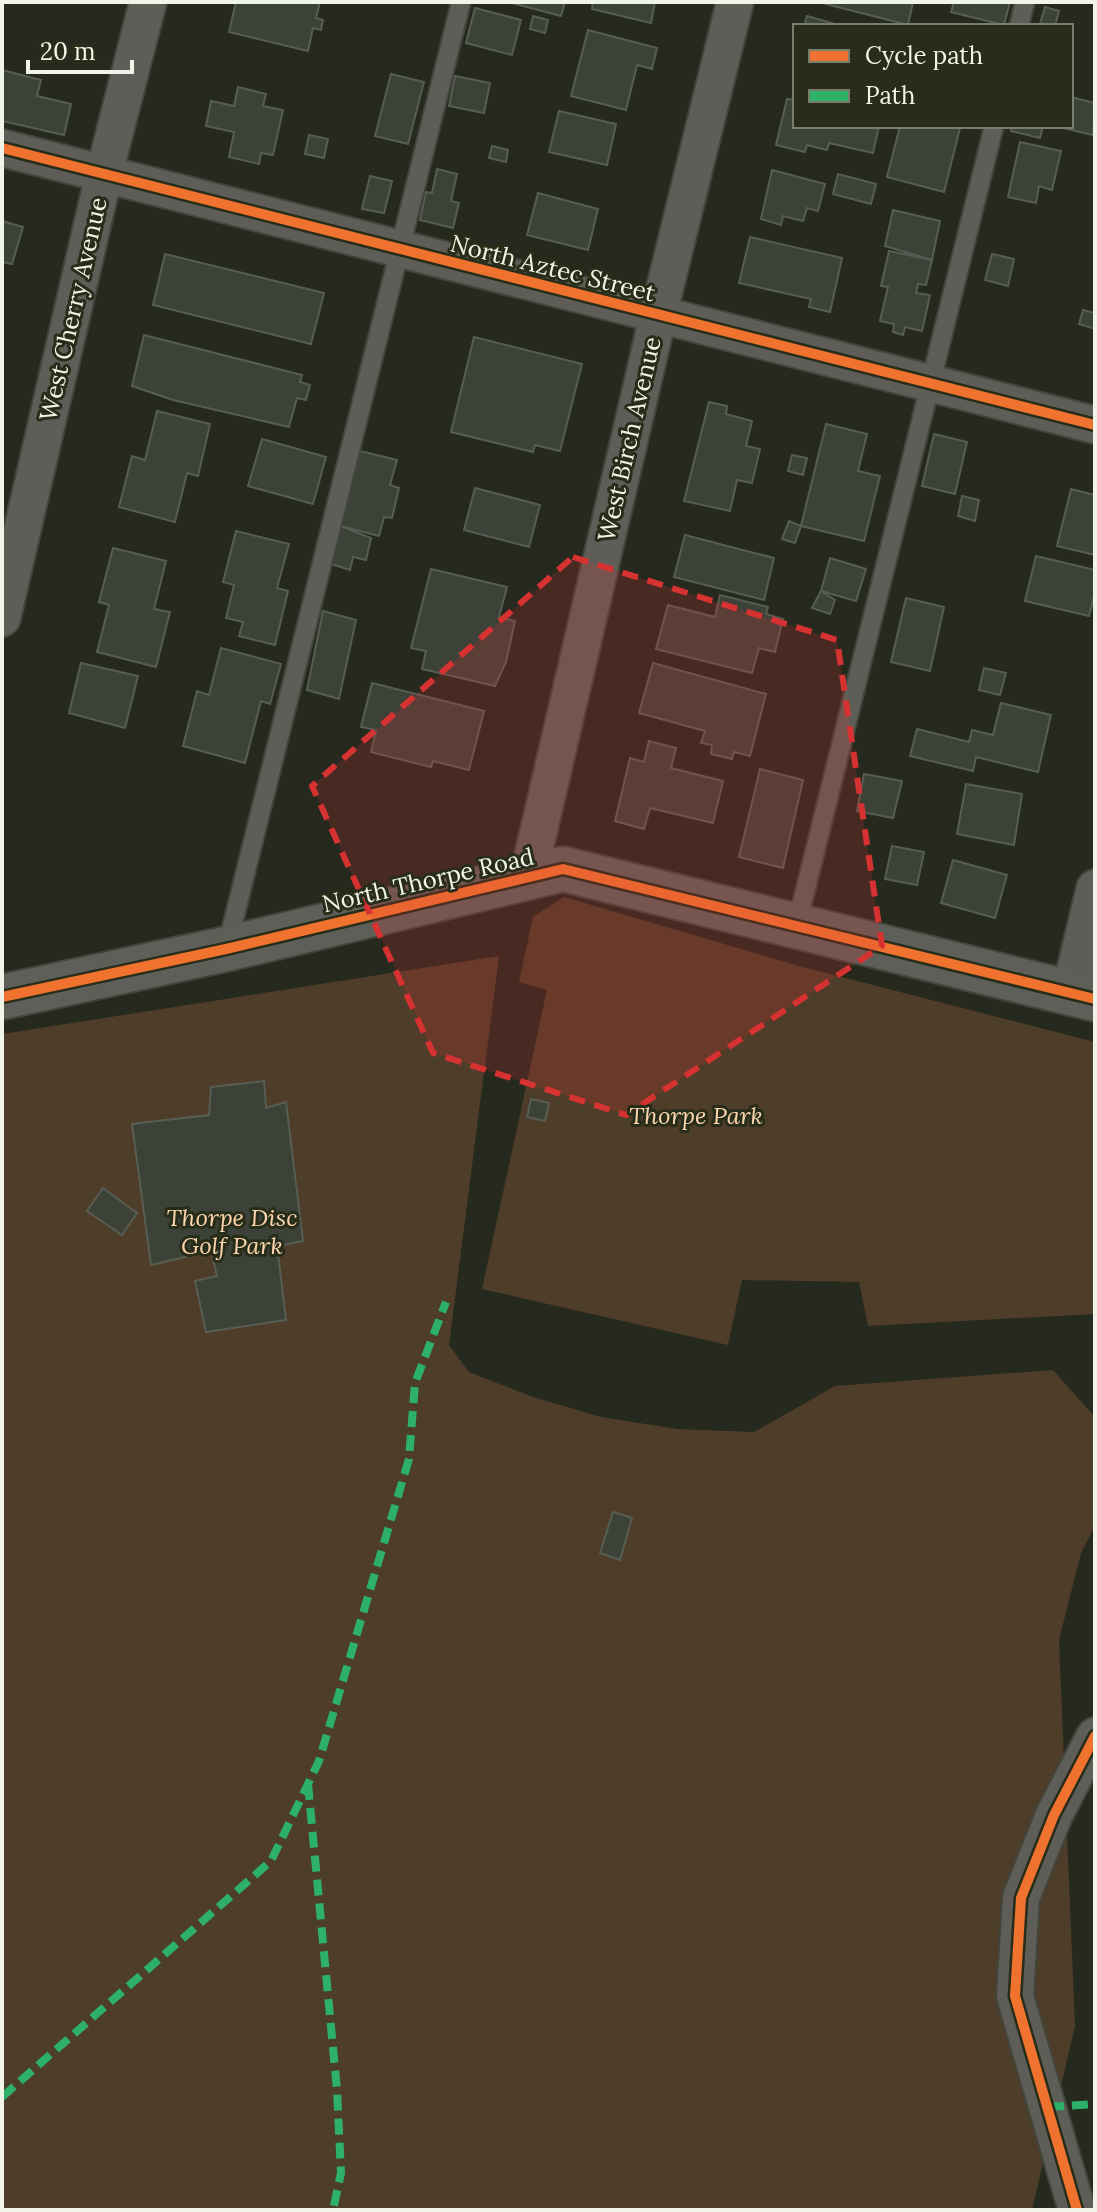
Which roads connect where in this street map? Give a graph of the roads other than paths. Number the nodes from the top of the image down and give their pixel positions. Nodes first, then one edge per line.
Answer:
1 (148, 2) edge
2 (461, 2) edge
3 (735, 2) edge
4 (1025, 2) edge
5 (1020, 24) edge
6 (994, 128) edge
7 (2, 148) edge
8 (104, 174) junction
9 (399, 249) junction
10 (658, 316) junction
11 (931, 383) junction
12 (1095, 425) edge
13 (2, 618) edge
14 (528, 877) junction
15 (1095, 888) edge
16 (796, 928) junction
17 (226, 949) junction
18 (1083, 996) edge
19 (2, 997) edge
20 (1095, 1736) edge
21 (1077, 2210) edge

1 - 8 street, West Cherry Avenue
2 - 9 lane
3 - 10 street, West Birch Avenue
4 - 5 lane
6 - 11 lane
7 - 8 street, North Aztec Street
8 - 9 street, North Aztec Street
8 - 13 street, West Cherry Avenue
9 - 10 street, North Aztec Street
9 - 17 lane
10 - 11 street, North Aztec Street
10 - 14 street, West Birch Avenue
11 - 12 street, North Aztec Street
11 - 16 lane
14 - 16 street, North Thorpe Road
14 - 17 street, North Thorpe Road
15 - 18 street
16 - 18 street, North Thorpe Road
17 - 19 street, North Thorpe Road
20 - 21 street

